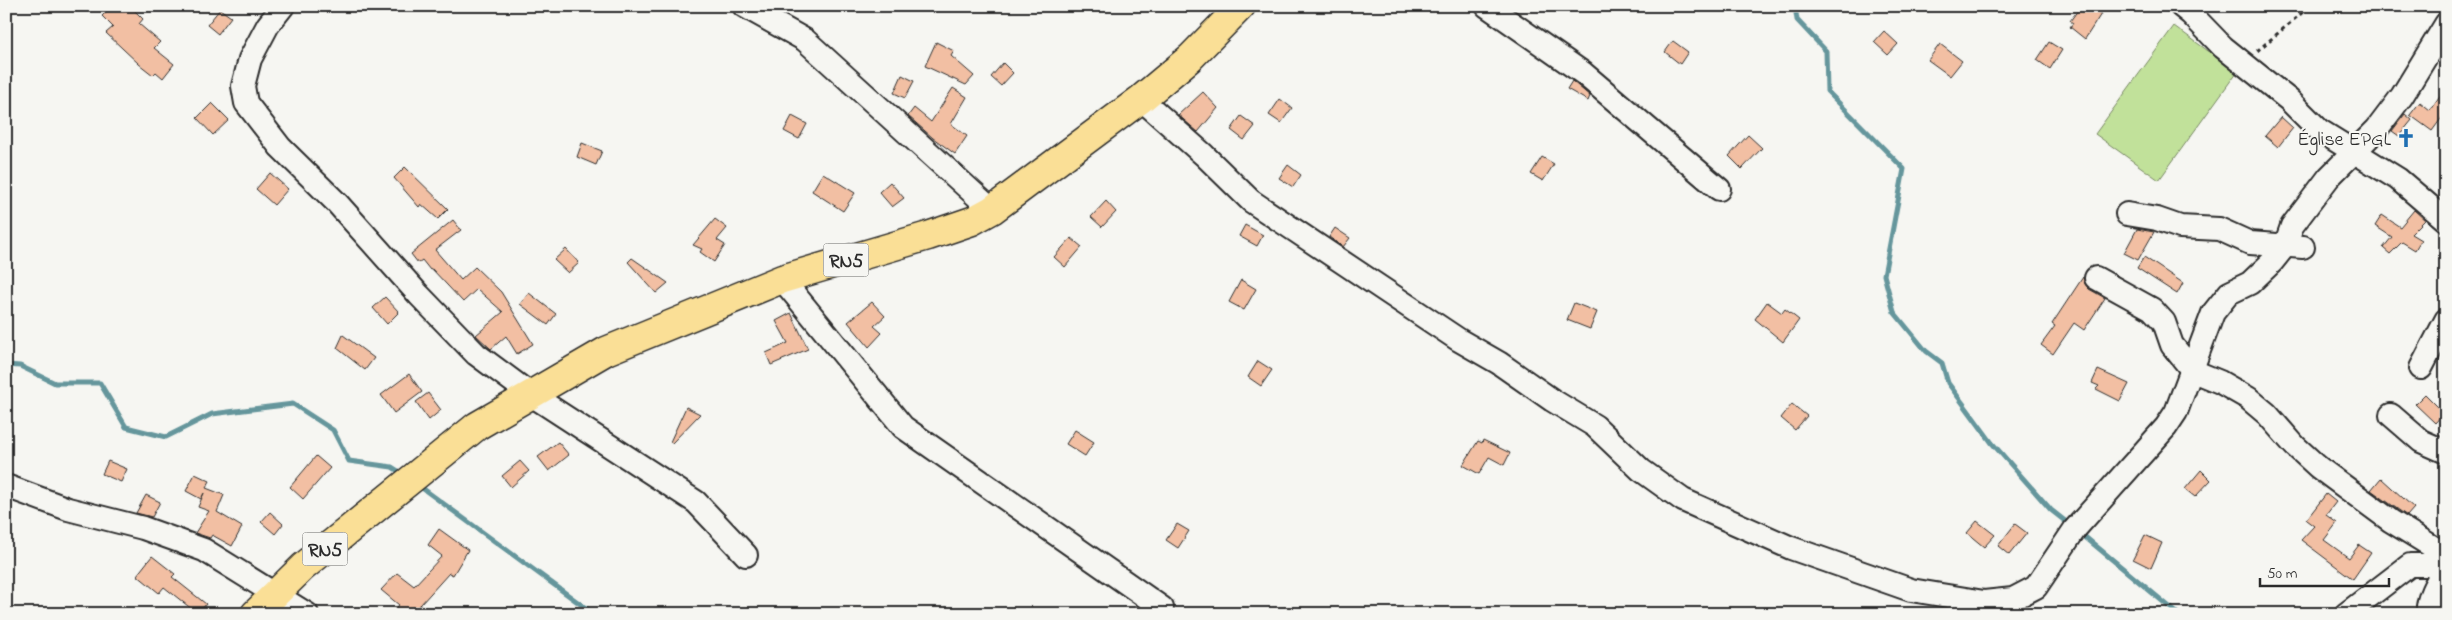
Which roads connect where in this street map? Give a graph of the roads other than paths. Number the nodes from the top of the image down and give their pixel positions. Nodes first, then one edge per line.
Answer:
1 (283, 6) edge
2 (744, 6) edge
3 (1241, 6) edge
4 (1487, 6) edge
5 (2181, 6) edge
6 (2446, 24) edge
7 (1141, 99) junction
8 (2355, 150) junction
9 (1719, 189) dead end
10 (992, 210) junction
11 (2127, 214) dead end
12 (2446, 220) edge
13 (2294, 247) junction
14 (2096, 278) dead end
15 (782, 279) junction
16 (2446, 320) edge
17 (2438, 340) edge
18 (2421, 368) dead end
19 (2193, 371) junction
20 (530, 394) junction
21 (2391, 415) dead end
22 (2446, 452) edge
23 (6, 486) edge
24 (746, 555) dead end
25 (2446, 555) edge
26 (2446, 566) edge
27 (275, 592) junction
28 (1162, 608) dead end
29 (255, 614) edge
30 (307, 614) edge
31 (2346, 614) edge
32 (2428, 614) edge

1 - 20 street
2 - 10 street
3 - 7 highway, RN5
4 - 9 street
5 - 8 street
6 - 8 street
7 - 10 highway, RN5
7 - 19 street
8 - 12 street
8 - 13 street
10 - 15 highway, RN5
11 - 13 street
13 - 19 street
14 - 19 street
15 - 20 highway, RN5
15 - 28 street
16 - 17 street
17 - 18 street
19 - 25 street
20 - 24 street
20 - 27 highway, RN5
21 - 22 street
23 - 27 street
26 - 31 street
26 - 32 street
27 - 29 highway, RN5
27 - 30 street

